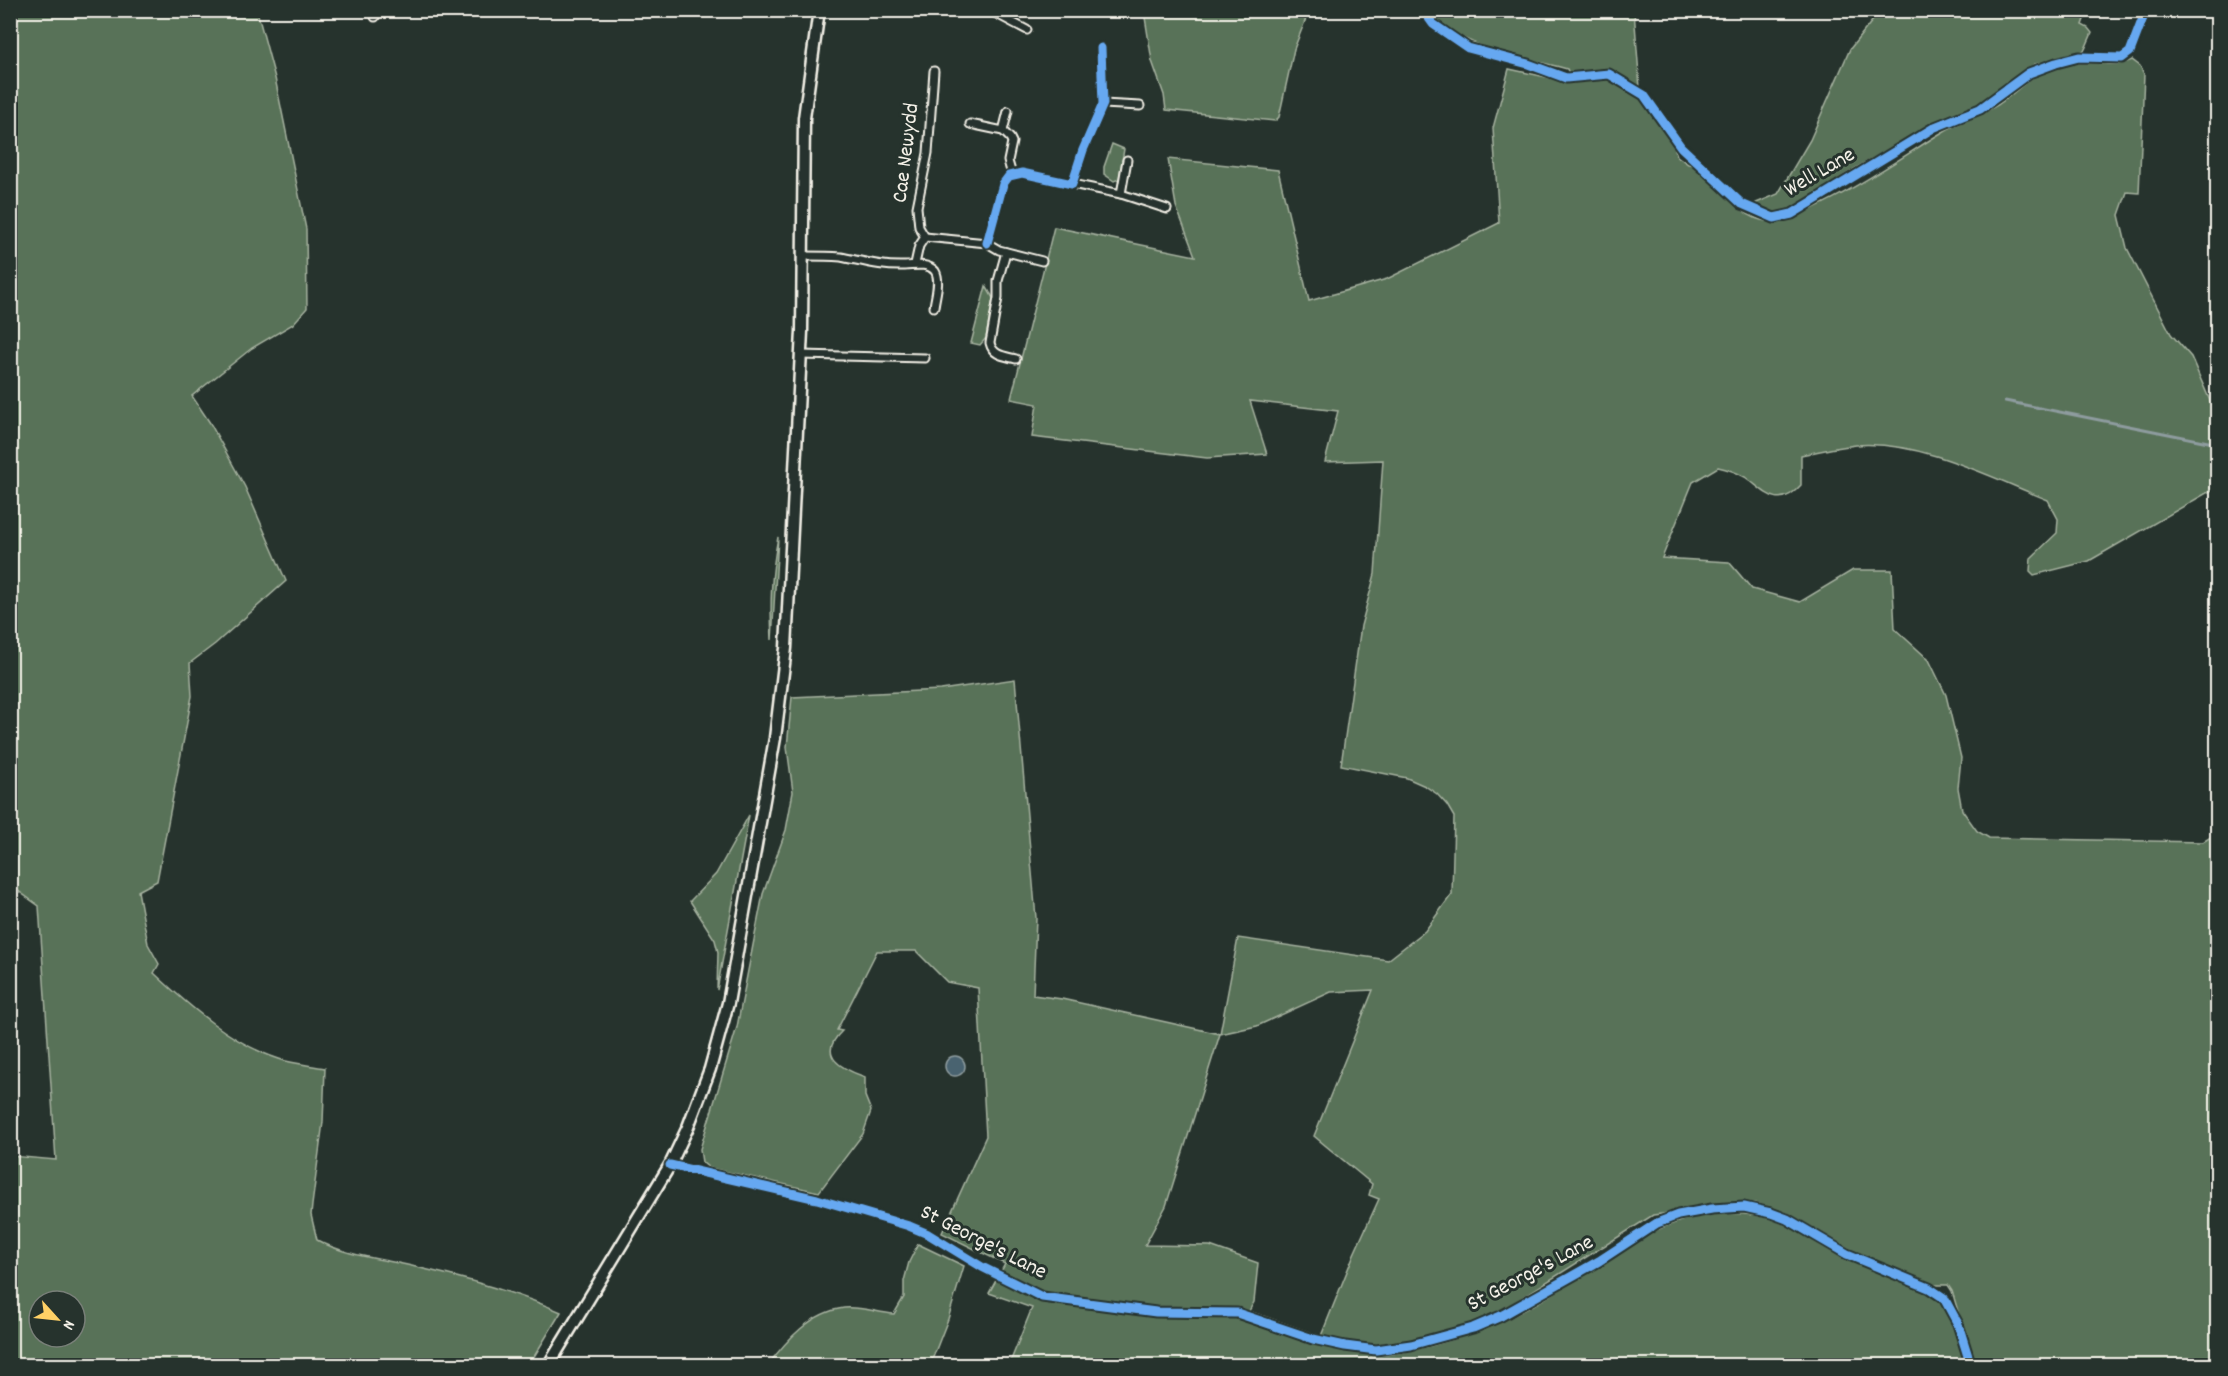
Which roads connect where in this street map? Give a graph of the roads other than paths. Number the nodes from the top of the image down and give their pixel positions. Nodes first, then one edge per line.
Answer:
1 (819, 10) edge
2 (989, 10) edge
3 (1423, 10) edge
4 (2146, 10) edge
5 (1027, 30) dead end
6 (1101, 48) dead end
7 (934, 71) dead end
8 (1103, 104) junction
9 (1140, 106) dead end
10 (1008, 111) dead end
11 (970, 124) dead end
12 (1002, 131) junction
13 (1127, 160) dead end
14 (1012, 175) junction
15 (1072, 184) junction
16 (1121, 194) junction
17 (1167, 209) dead end
18 (925, 237) junction
19 (987, 243) junction
20 (1006, 252) junction
21 (804, 256) junction
22 (1042, 261) dead end
23 (915, 264) junction
24 (934, 307) dead end
25 (801, 355) junction
26 (925, 358) dead end
27 (1016, 360) dead end
28 (670, 1165) junction
29 (548, 1365) edge
30 (1971, 1365) edge

1 - 21 main road
2 - 5 street
3 - 4 street, Well Lane
6 - 8 street
7 - 18 street, Cae Newydd
8 - 9 street
8 - 15 street
10 - 12 street
11 - 12 street
12 - 14 street
13 - 16 street
14 - 15 street
14 - 19 street
15 - 16 street
16 - 17 street
18 - 19 street
18 - 23 street
19 - 20 street
20 - 22 street
20 - 27 street
21 - 23 street
21 - 25 main road
23 - 24 street
25 - 26 street
25 - 28 main road
28 - 29 main road
28 - 30 street, St George's Lane

